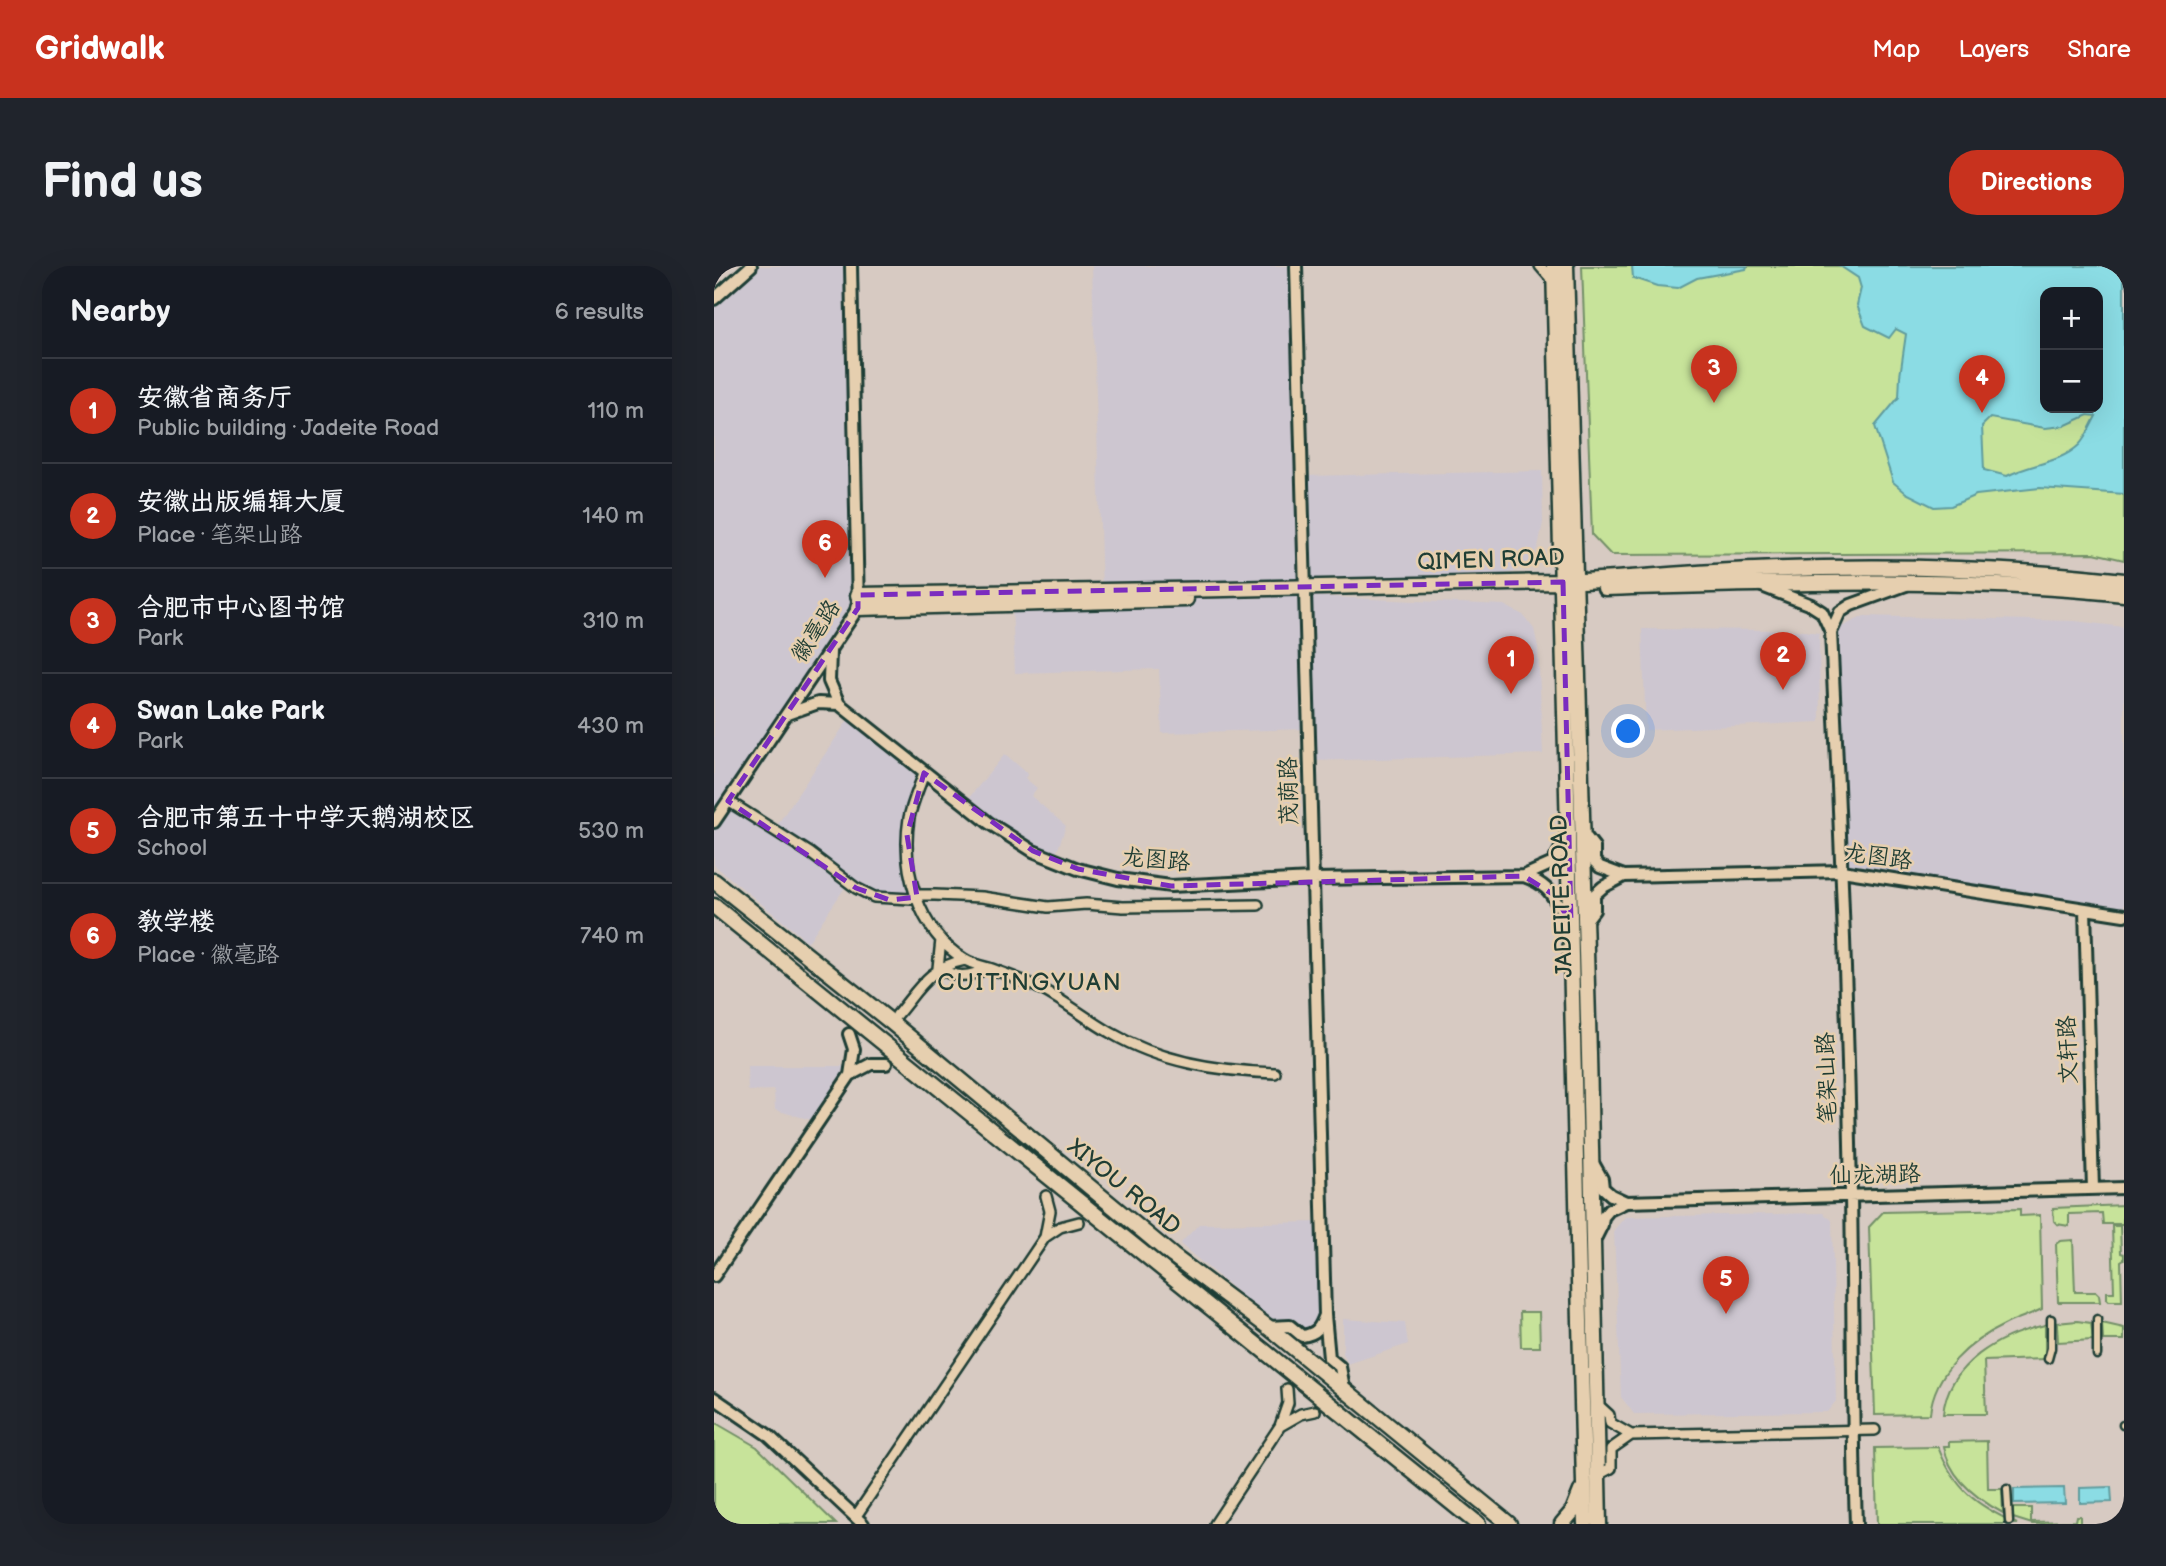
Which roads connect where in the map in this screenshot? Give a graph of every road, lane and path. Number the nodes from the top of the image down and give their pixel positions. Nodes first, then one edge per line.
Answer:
1 (751, 266) edge
2 (851, 266) edge
3 (1297, 266) edge
4 (1541, 266) edge
5 (1554, 266) edge
6 (1566, 266) edge
7 (1555, 283) junction
8 (1567, 293) junction
9 (714, 299) edge
10 (2124, 581) edge
11 (1913, 582) junction
12 (1757, 583) junction
13 (1569, 585) junction
14 (1306, 592) junction
15 (2124, 594) edge
16 (858, 601) junction
17 (1831, 632) junction
18 (830, 649) junction
19 (839, 704) junction
20 (787, 714) junction
21 (924, 773) junction
22 (728, 801) junction
23 (714, 822) edge
24 (1576, 833) junction
25 (1842, 871) junction
26 (1524, 876) junction
27 (1624, 876) junction
28 (1312, 879) junction
29 (714, 881) edge
30 (917, 897) junction
31 (1258, 905) dead end
32 (714, 906) edge
33 (2085, 909) junction
34 (2124, 915) edge
35 (1578, 923) junction
36 (941, 940) junction
37 (965, 960) junction
38 (938, 968) junction
39 (987, 968) junction
40 (897, 1015) dead end
41 (849, 1034) dead end
42 (886, 1064) dead end
43 (1275, 1073) dead end
44 (850, 1075) junction
45 (1591, 1160) junction
46 (2124, 1188) edge
47 (2093, 1189) junction
48 (1046, 1196) dead end
49 (1851, 1197) junction
50 (1626, 1202) junction
51 (1079, 1222) dead end
52 (1045, 1237) junction
53 (1593, 1244) junction
54 (714, 1276) edge
55 (1325, 1315) junction
56 (2051, 1319) dead end
57 (2097, 1319) dead end
58 (1268, 1327) junction
59 (2097, 1355) dead end
60 (2048, 1359) dead end
61 (1344, 1388) junction
62 (1287, 1389) dead end
63 (714, 1398) edge
64 (1596, 1403) junction
65 (1315, 1411) dead end
66 (1280, 1426) junction
67 (1853, 1430) junction
68 (1875, 1430) dead end
69 (1631, 1434) junction
70 (1598, 1475) junction
71 (1584, 1483) junction
72 (2007, 1489) dead end
73 (859, 1520) edge
74 (2009, 1521) dead end
75 (1215, 1524) edge
76 (1478, 1524) edge
77 (1509, 1524) edge
78 (1562, 1524) edge
79 (1585, 1524) edge
80 (1599, 1524) edge
81 (1856, 1524) edge

1 - 9 street
2 - 16 street, 徽毫路
3 - 14 street, 茂荫路
4 - 7 street
5 - 7 main road, JADEITE ROAD
6 - 8 main road, JADEITE ROAD
7 - 8 street
7 - 13 main road, JADEITE ROAD
8 - 13 main road, JADEITE ROAD
10 - 13 main road, QIMEN ROAD
11 - 12 main road, QIMEN ROAD
11 - 15 main road, QIMEN ROAD
11 - 17 street
12 - 13 main road, QIMEN ROAD
12 - 17 street
13 - 14 main road, QIMEN ROAD
13 - 24 main road, JADEITE ROAD
14 - 16 main road, QIMEN ROAD
14 - 28 street, 茂荫路
16 - 18 street, 徽毫路
17 - 25 street, 笔架山路
18 - 19 street
18 - 20 street, 徽毫路
19 - 20 street
19 - 21 street, 龙图路
20 - 22 street, 徽毫路
21 - 28 street, 龙图路
21 - 30 street
22 - 23 street, 徽毫路
22 - 30 street
24 - 26 street
24 - 27 street
24 - 35 main road, JADEITE ROAD
25 - 27 street, 龙图路
25 - 33 street, 龙图路
25 - 49 street, 笔架山路
26 - 28 street, 龙图路
26 - 35 street
27 - 35 street
28 - 55 street, 茂荫路
29 - 58 main road, XIYOU ROAD
30 - 31 street
30 - 36 street
32 - 76 main road, XIYOU ROAD
33 - 34 street, 龙图路
33 - 47 street, 文轩路
35 - 45 main road, JADEITE ROAD
35 - 71 main road, JADEITE ROAD
36 - 37 street
36 - 38 street
37 - 38 street
37 - 39 street
38 - 39 street
38 - 40 street
39 - 43 street
41 - 44 street
42 - 44 street
44 - 54 street
45 - 50 street
45 - 53 main road, JADEITE ROAD
46 - 47 street, 仙龙湖路
47 - 49 street, 仙龙湖路
48 - 52 street
49 - 50 street, 仙龙湖路
49 - 67 street, 笔架山路
50 - 53 street
51 - 52 street
52 - 73 street
53 - 64 main road, JADEITE ROAD
55 - 58 street
55 - 61 street, 茂荫路
56 - 60 street
57 - 59 street
58 - 61 main road, XIYOU ROAD
61 - 77 main road, XIYOU ROAD
62 - 66 street
63 - 73 street
64 - 69 street
64 - 70 main road, JADEITE ROAD
65 - 66 street
66 - 75 street
67 - 68 street
67 - 69 street
67 - 81 street, 笔架山路
69 - 70 street
70 - 80 main road, JADEITE ROAD
71 - 78 main road
71 - 79 main road, JADEITE ROAD
72 - 74 street

